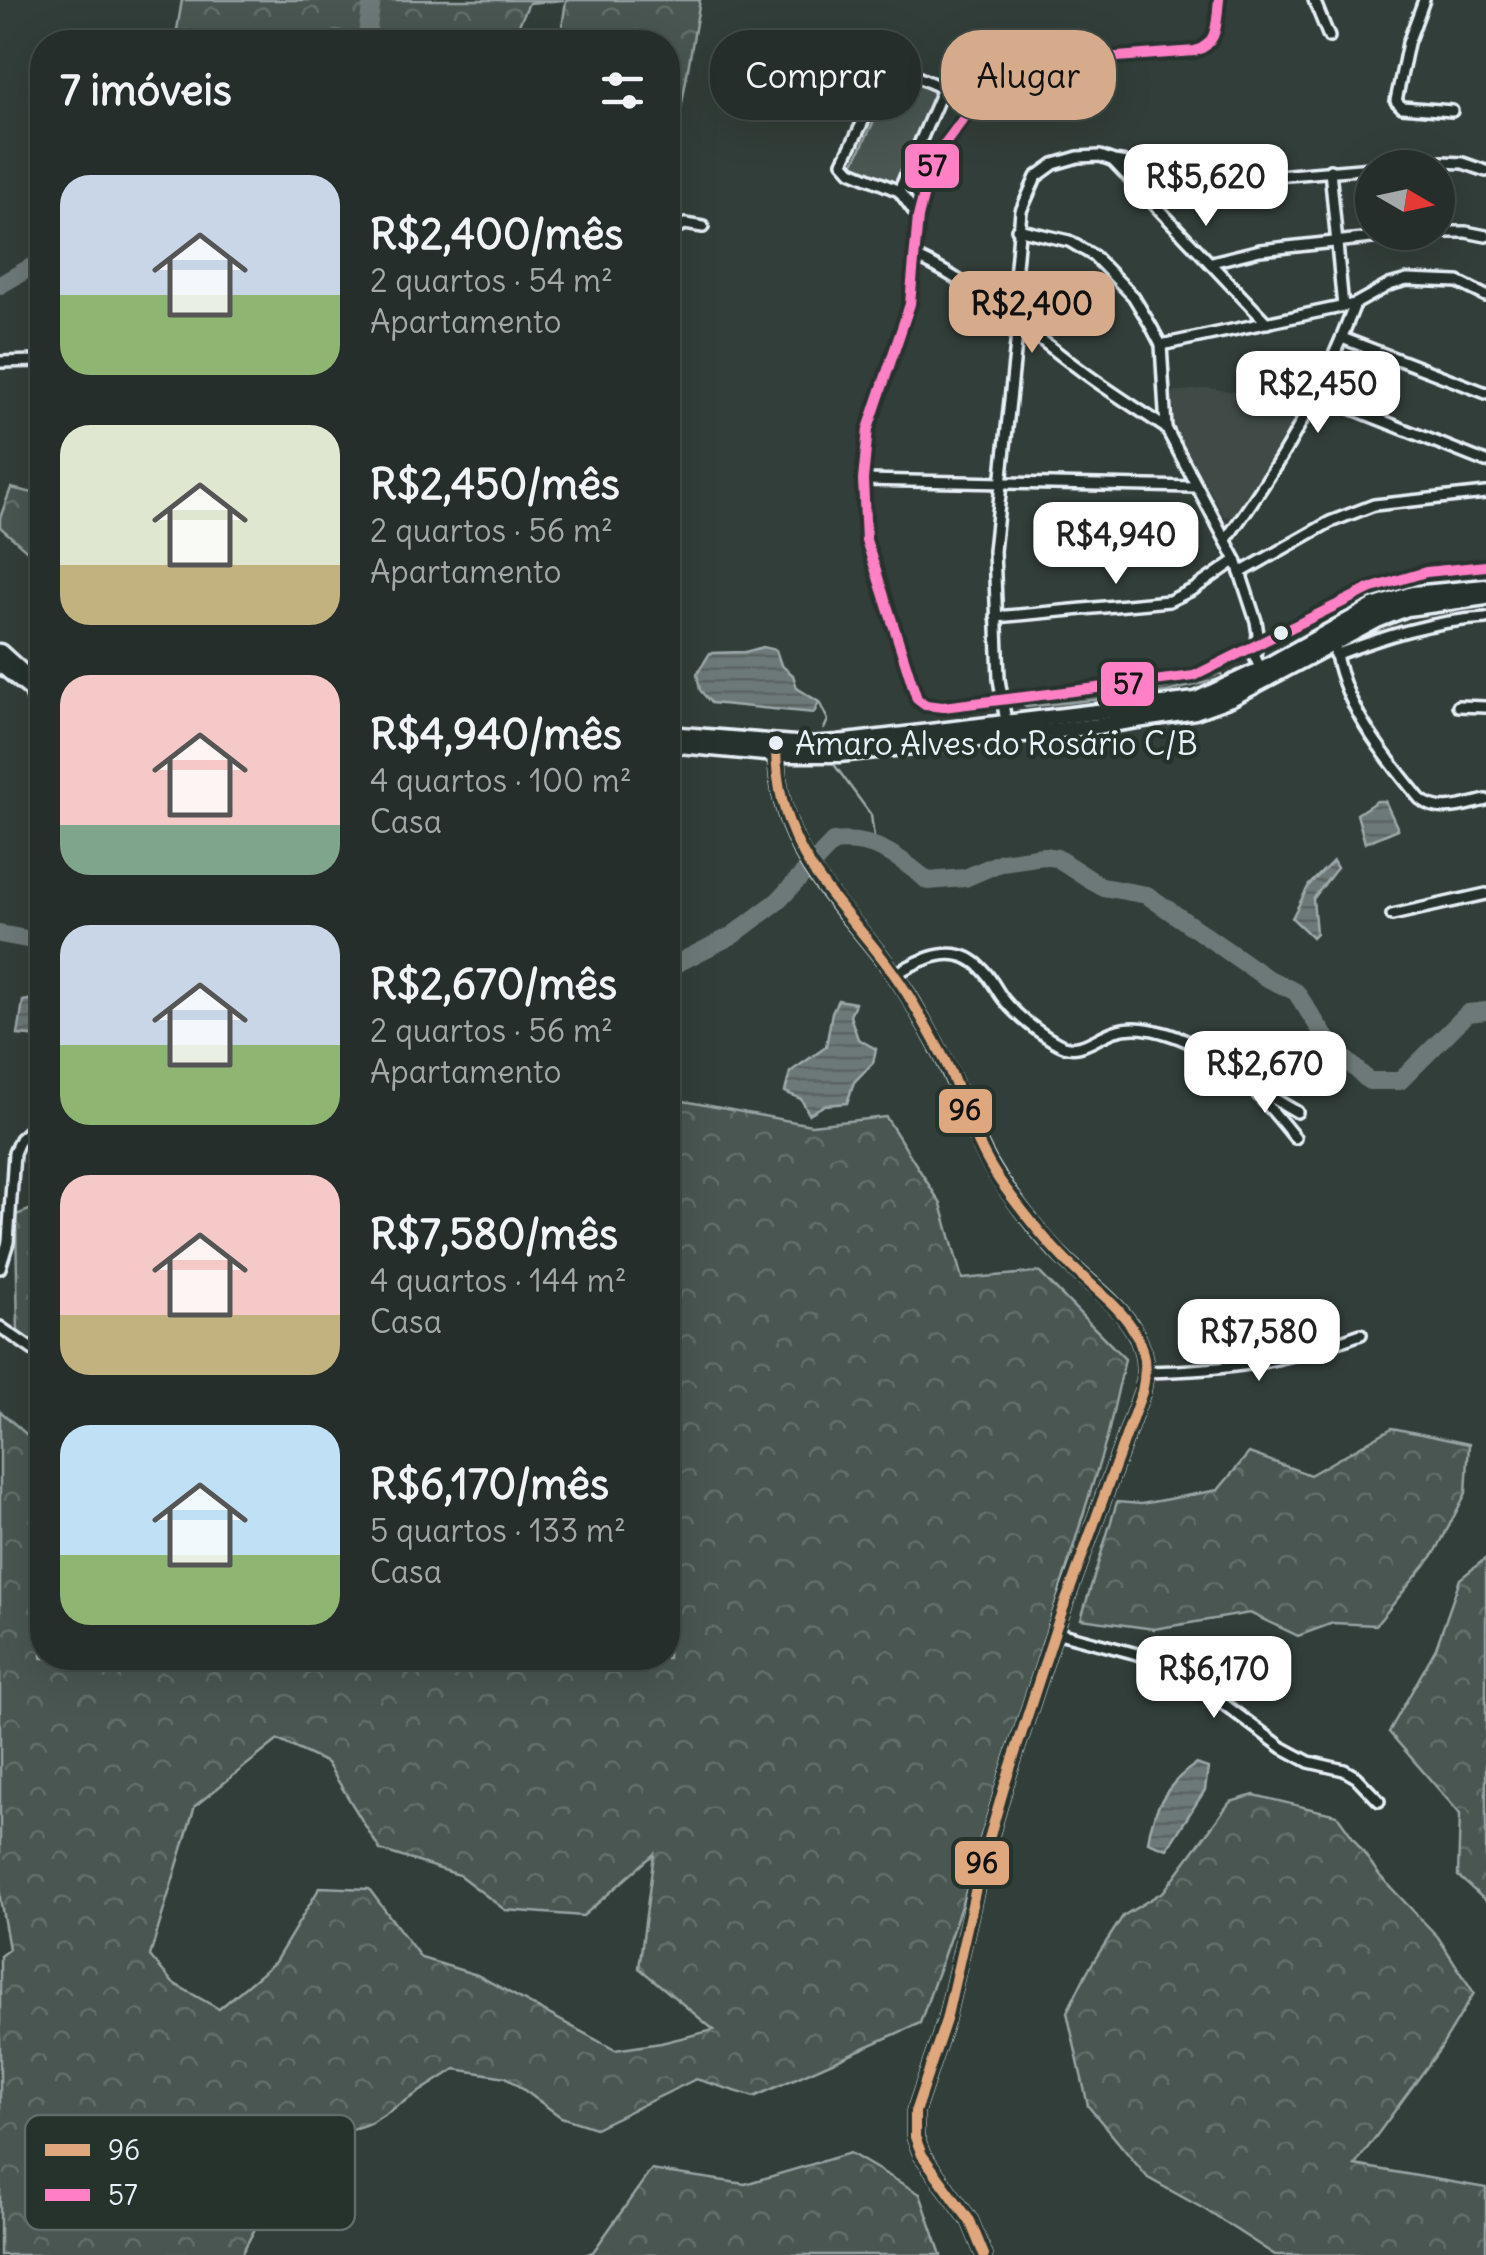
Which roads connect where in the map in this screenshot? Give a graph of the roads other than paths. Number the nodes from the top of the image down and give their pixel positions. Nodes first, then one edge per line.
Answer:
1 (1219, 0) edge
2 (1314, 0) edge
3 (1424, 0) edge
4 (1329, 37) dead end
5 (1452, 111) dead end
6 (1114, 162) junction
7 (1330, 170) junction
8 (1486, 172) edge
9 (899, 190) junction
10 (918, 217) junction
11 (680, 226) edge
12 (703, 227) dead end
13 (1017, 229) junction
14 (1455, 232) edge
15 (1486, 236) edge
16 (1355, 240) edge
17 (1338, 242) junction
18 (914, 256) junction
19 (1212, 262) junction
20 (1486, 296) edge
21 (1355, 304) junction
22 (1343, 307) junction
23 (1014, 316) junction
24 (1267, 323) junction
25 (1342, 338) junction
26 (1161, 345) junction
27 (30, 361) edge
28 (0, 362) edge
29 (1486, 394) edge
30 (1318, 395) junction
31 (1166, 428) junction
32 (1486, 462) edge
33 (863, 480) junction
34 (1001, 482) junction
35 (1195, 487) junction
36 (1486, 493) edge
37 (1227, 538) junction
38 (1236, 560) junction
39 (1486, 566) edge
40 (1240, 573) junction
41 (1486, 587) edge
42 (1368, 590) junction
43 (1486, 597) edge
44 (1375, 614) junction
45 (996, 617) junction
46 (1486, 618) edge
47 (1328, 643) junction
48 (1256, 648) junction
49 (0, 652) edge
50 (0, 664) edge
51 (1263, 674) junction
52 (30, 679) edge
53 (30, 688) edge
54 (1002, 700) junction
55 (1458, 706) dead end
56 (1486, 707) edge
57 (1007, 730) junction
58 (680, 736) edge
59 (680, 744) edge
60 (776, 748) junction
61 (1486, 800) edge
62 (1486, 894) edge
63 (1392, 915) dead end
64 (894, 975) junction
65 (1252, 1086) junction
66 (1297, 1112) dead end
67 (30, 1130) edge
68 (1295, 1138) dead end
69 (0, 1268) edge
70 (0, 1327) edge
71 (1360, 1334) dead end
72 (30, 1348) edge
73 (1146, 1372) junction
74 (1055, 1632) junction
75 (1379, 1800) dead end
76 (984, 2255) edge

1 - 10 street
2 - 4 street
3 - 5 street
6 - 7 street
6 - 13 street
6 - 19 street
7 - 8 street
7 - 17 street
9 - 9 street
9 - 10 street
10 - 18 street
11 - 12 street
13 - 23 street
13 - 26 street
14 - 15 street
16 - 17 street
17 - 19 street
17 - 22 street
18 - 23 street
18 - 33 street
19 - 24 street
20 - 21 street
21 - 22 street
21 - 25 street
22 - 24 street
23 - 31 street
23 - 34 street
24 - 26 street
25 - 29 street
25 - 30 street
26 - 31 street
27 - 28 street
30 - 32 street
30 - 37 street
31 - 35 street
33 - 34 street
33 - 54 street
34 - 35 street
34 - 45 street
35 - 37 street
36 - 40 street
37 - 38 street
38 - 40 street
38 - 45 street
39 - 42 street
40 - 48 street
41 - 44 main road
42 - 44 street
42 - 48 street
43 - 44 main road
44 - 47 main road
45 - 54 street
46 - 47 street
47 - 51 main road
47 - 61 street
48 - 51 street
48 - 54 street
49 - 52 main road
50 - 53 main road
51 - 57 main road
54 - 57 street
55 - 56 street
57 - 60 main road
58 - 60 main road
59 - 60 main road
60 - 64 street
62 - 63 street
64 - 65 street
64 - 73 street
65 - 66 street
65 - 68 street
67 - 69 street
70 - 72 street
71 - 73 street
73 - 74 street
74 - 75 street
74 - 76 street

